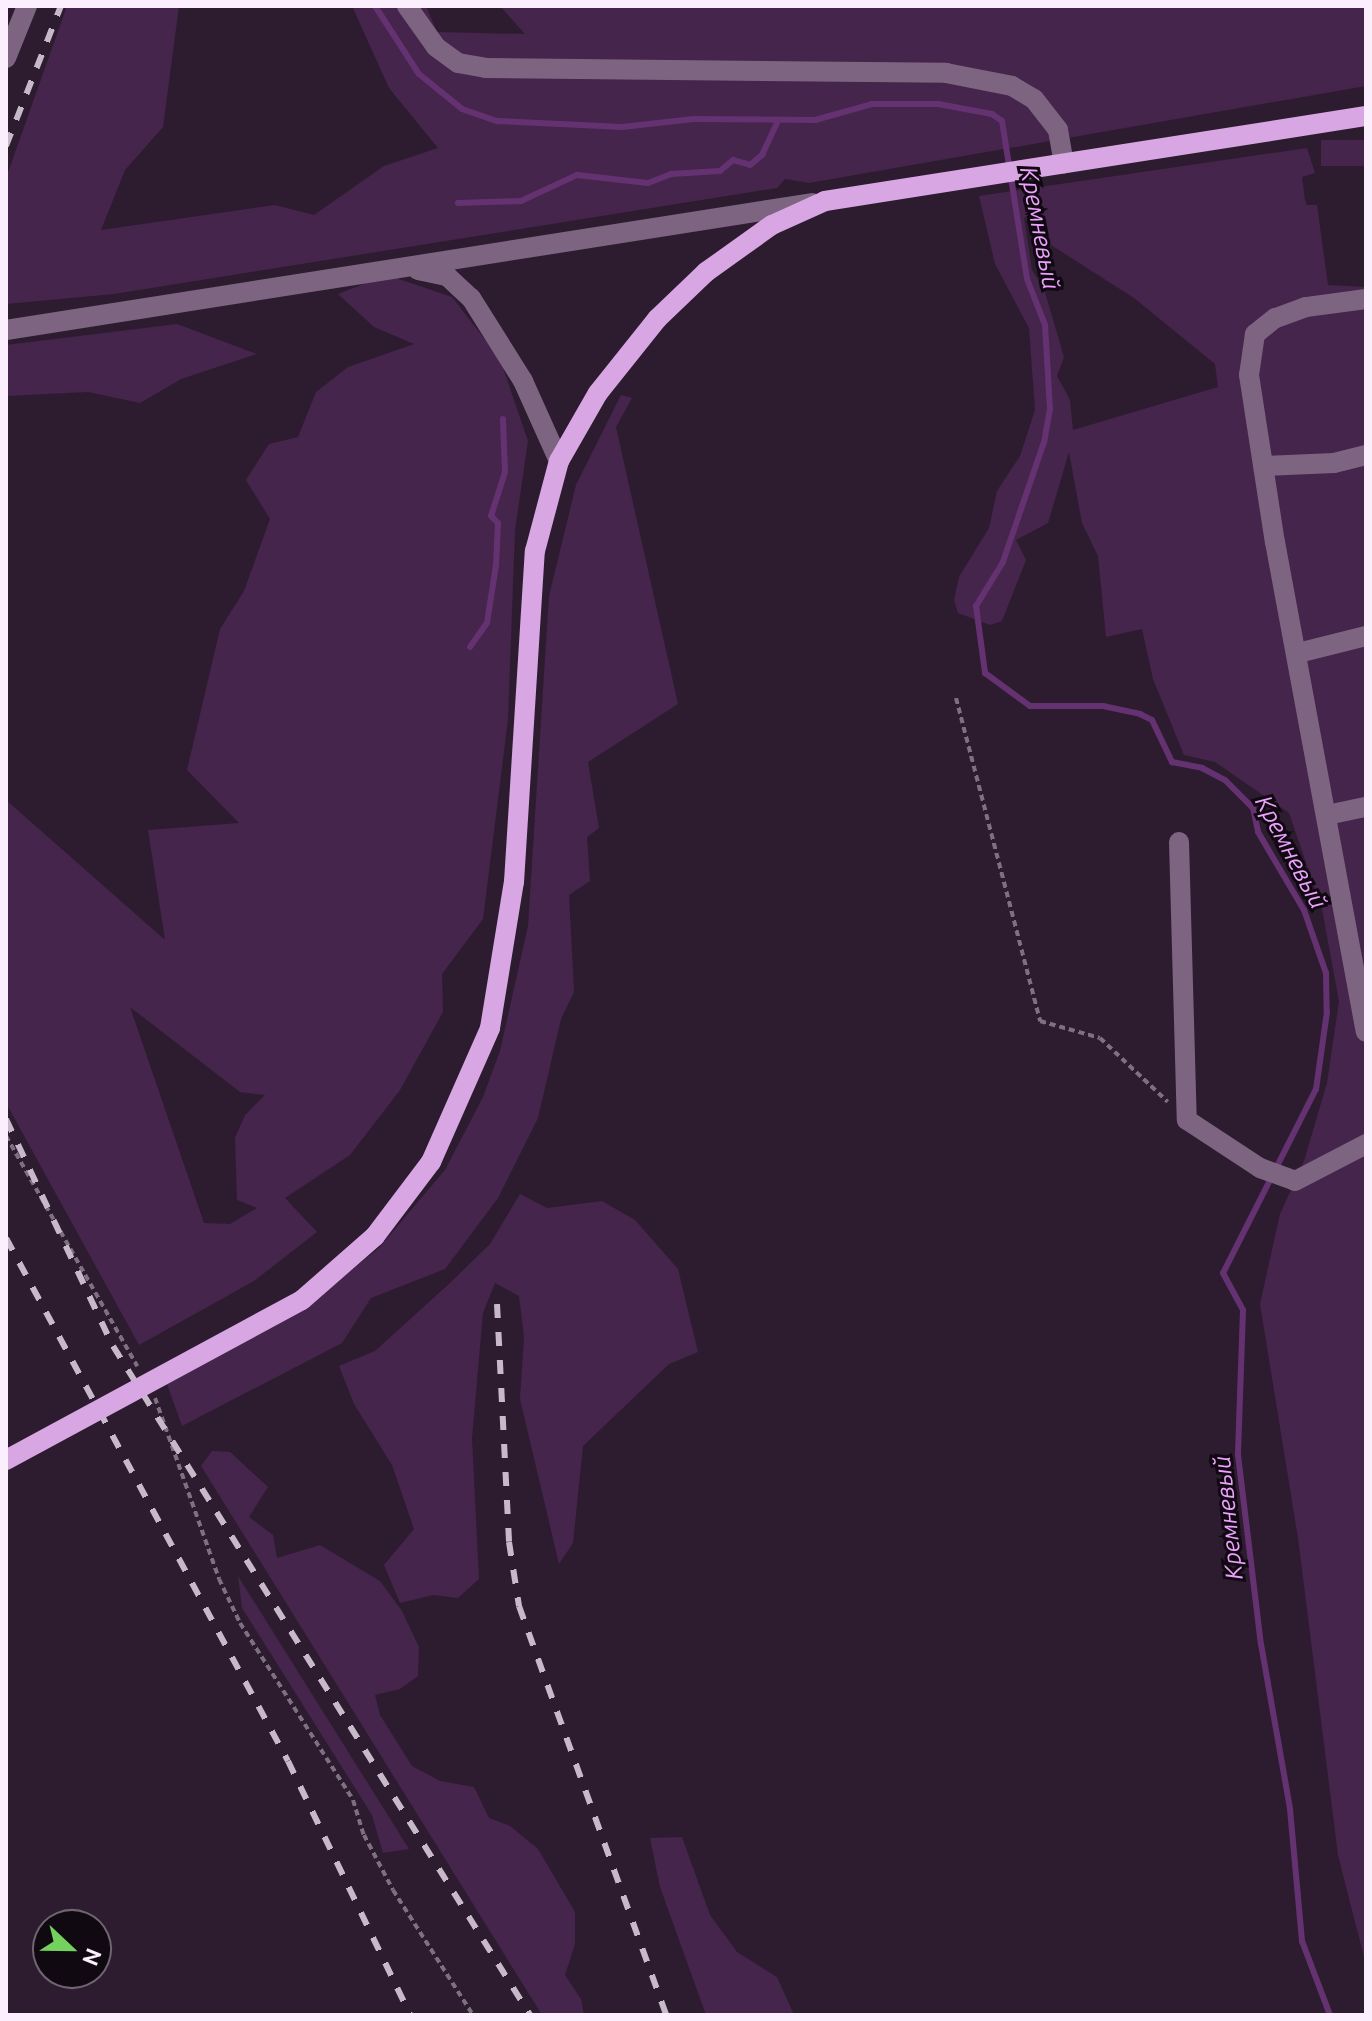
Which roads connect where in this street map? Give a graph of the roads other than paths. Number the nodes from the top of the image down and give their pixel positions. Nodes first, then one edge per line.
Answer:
1 (27, 6) edge
2 (407, 6) edge
3 (6, 58) edge
4 (1366, 116) edge
5 (1056, 165) junction
6 (825, 201) junction
7 (406, 267) junction
8 (1366, 299) edge
9 (6, 330) edge
10 (1366, 455) edge
11 (559, 461) junction
12 (1265, 466) junction
13 (1366, 636) edge
14 (1298, 653) junction
15 (1366, 807) edge
16 (1327, 815) junction
17 (1179, 842) dead end
18 (1362, 980) edge
19 (1366, 1032) edge
20 (1366, 1144) edge
21 (6, 1460) edge

1 - 3 street
2 - 5 street
4 - 5 main road
5 - 6 main road
6 - 7 street
6 - 11 main road
7 - 9 street
7 - 11 street
8 - 12 street
10 - 12 street
11 - 21 main road, bridge
12 - 14 street
13 - 14 street
14 - 16 street
15 - 16 street
16 - 18 street
17 - 20 street
18 - 19 street

